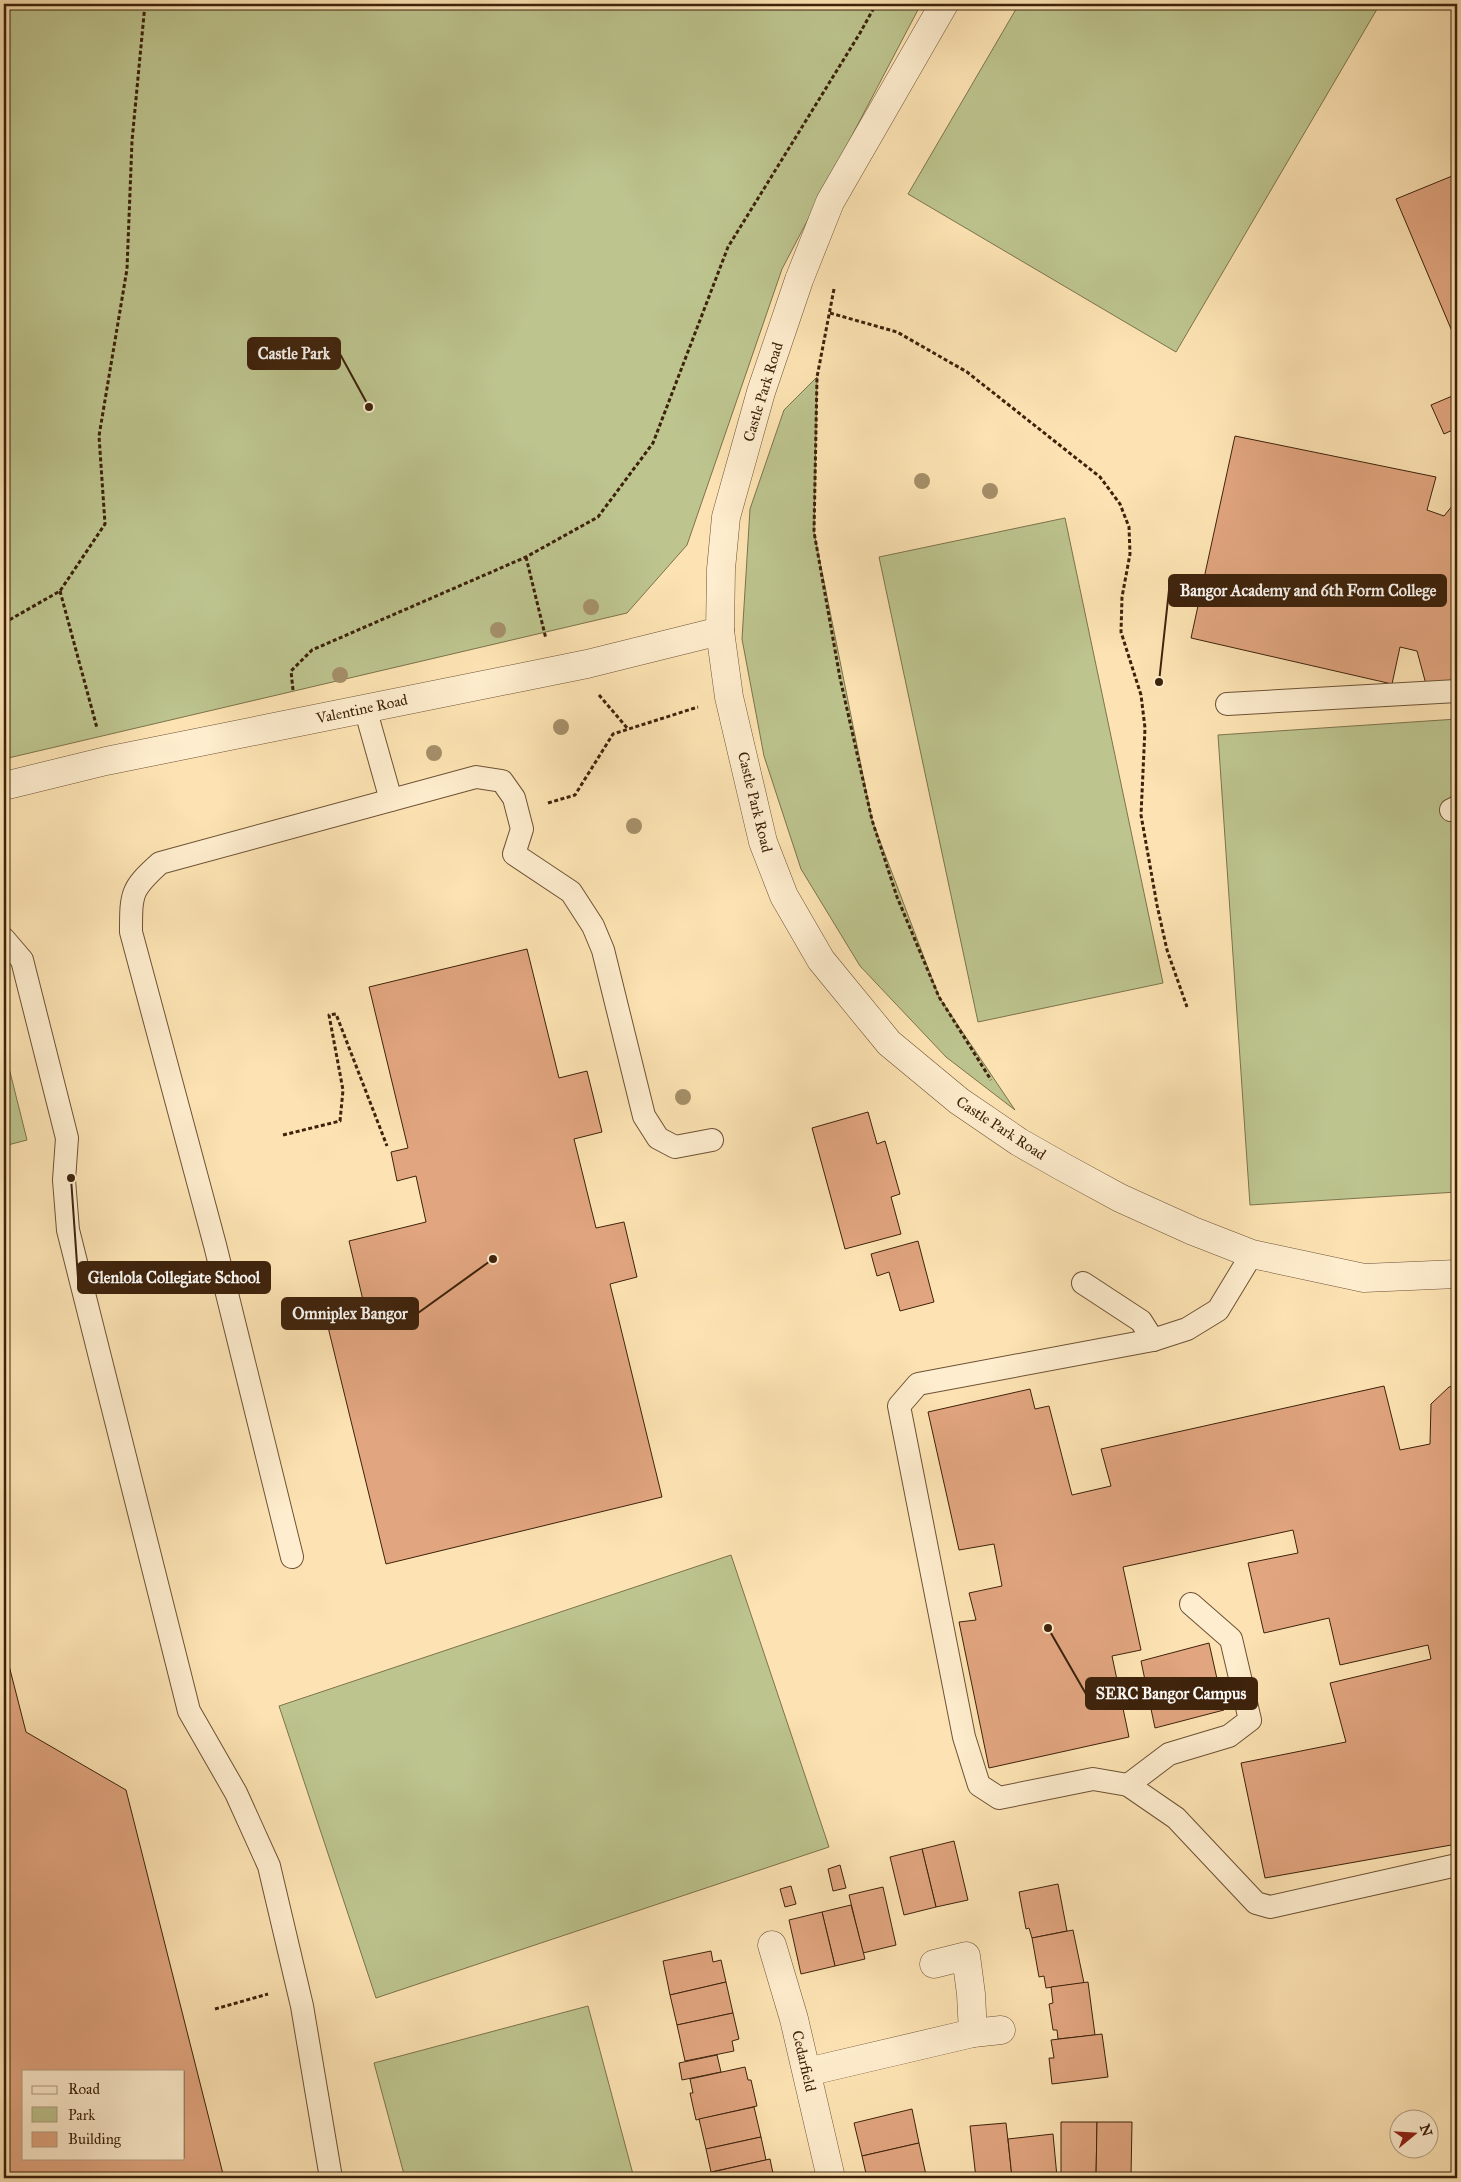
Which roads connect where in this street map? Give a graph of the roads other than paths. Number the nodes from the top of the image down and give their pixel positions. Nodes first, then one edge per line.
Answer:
1 (944, 4) edge
2 (720, 631) junction
3 (1457, 691) edge
4 (1227, 704) dead end
5 (364, 708) junction
6 (4, 786) edge
7 (391, 800) junction
8 (4, 939) edge
9 (712, 1140) dead end
10 (1252, 1254) junction
11 (1457, 1274) edge
12 (1083, 1283) dead end
13 (1153, 1340) junction
14 (292, 1557) dead end
15 (1191, 1604) dead end
16 (1128, 1785) junction
17 (1457, 1865) edge
18 (772, 1945) dead end
19 (934, 1964) dead end
20 (1001, 2030) dead end
21 (973, 2033) junction
22 (807, 2072) junction
23 (331, 2178) edge
24 (830, 2178) edge

1 - 2 street, Castle Park Road
2 - 5 street, Valentine Road
2 - 10 street, Castle Park Road
3 - 4 lane
5 - 6 street, Valentine Road
5 - 7 lane
7 - 9 lane
7 - 14 lane
8 - 23 lane
10 - 11 street, Castle Park Road
10 - 13 lane
12 - 13 lane
13 - 16 lane
15 - 16 lane
16 - 17 lane
18 - 22 street, Cedarfield
19 - 21 street
20 - 21 street
21 - 22 street
22 - 24 street, Cedarfield

